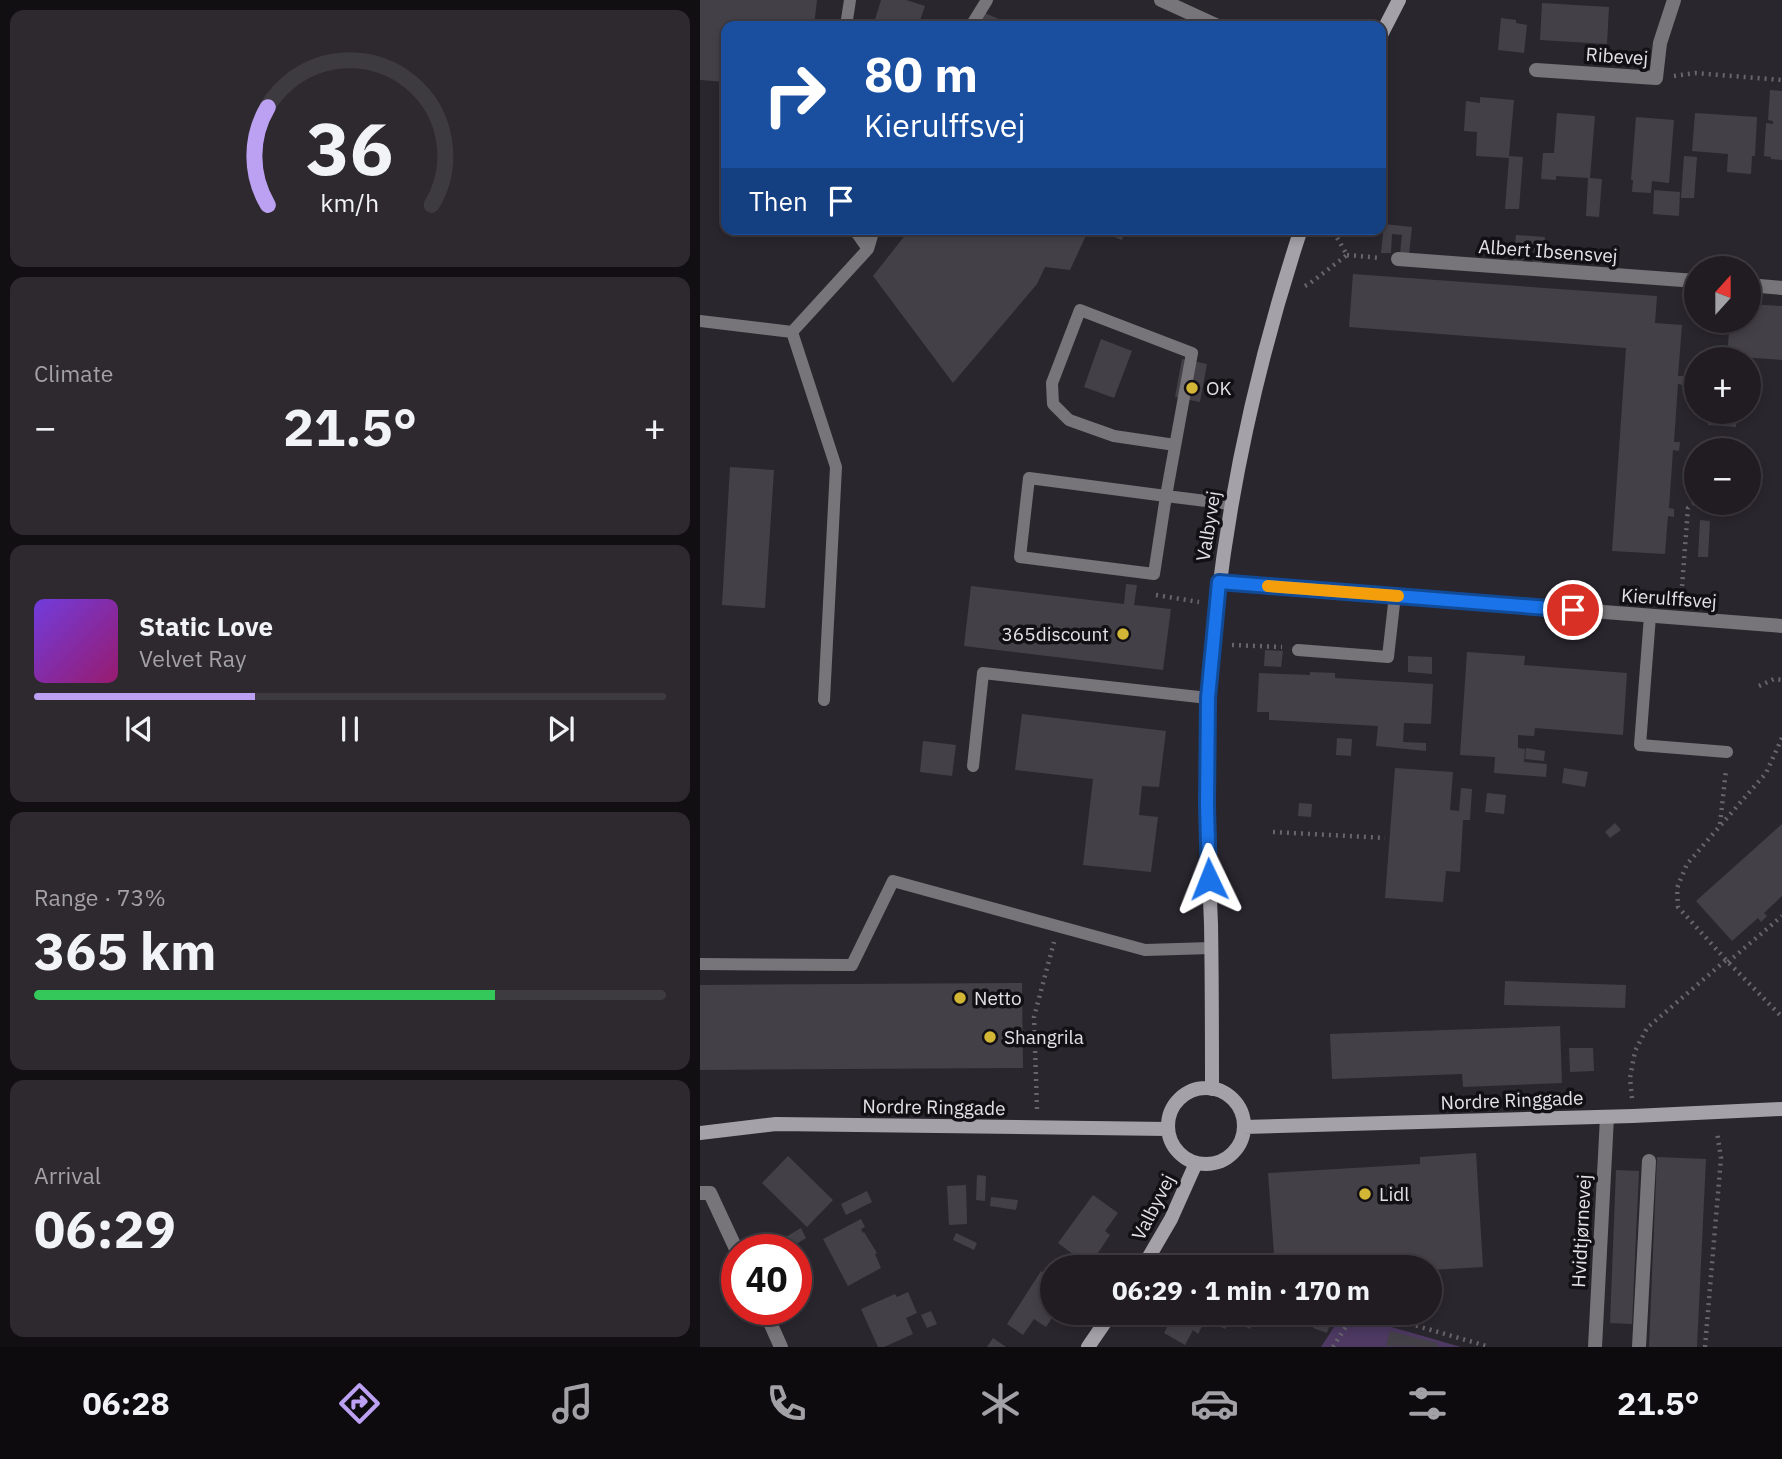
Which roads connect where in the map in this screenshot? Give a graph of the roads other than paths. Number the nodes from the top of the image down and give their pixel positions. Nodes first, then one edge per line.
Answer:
1 (850, 0) edge
2 (987, 0) edge
3 (1161, 0) edge
4 (1399, 0) edge
5 (1674, 0) edge
6 (847, 21) edge
7 (974, 21) edge
8 (1207, 21) edge
9 (1386, 25) edge
10 (1536, 70) dead end
11 (858, 235) edge
12 (872, 235) edge
13 (1299, 235) edge
14 (868, 249) junction
15 (1398, 259) road end
16 (1684, 280) edge
17 (1761, 286) edge
18 (1782, 288) edge
19 (700, 321) edge
20 (792, 332) junction
21 (1175, 445) junction
22 (1166, 496) junction
23 (1230, 504) junction
24 (1219, 582) junction
25 (1395, 596) junction
26 (1650, 616) junction
27 (1782, 626) edge
28 (1298, 650) road end
29 (1208, 698) junction
30 (824, 700) dead end
31 (1727, 752) road end
32 (973, 766) dead end
33 (1211, 948) junction
34 (700, 964) edge
35 (1212, 1088) junction
36 (1782, 1109) edge
37 (1607, 1117) junction
38 (1244, 1127) junction
39 (1167, 1129) junction
40 (700, 1133) edge
41 (1649, 1161) dead end
42 (1196, 1163) junction
43 (705, 1193) edge
44 (728, 1234) edge
45 (1150, 1255) edge
46 (771, 1325) edge
47 (1103, 1325) edge
48 (781, 1347) edge
49 (1088, 1347) edge
50 (1595, 1347) edge
51 (1639, 1347) edge

1 - 6 lane
2 - 7 lane
3 - 8 street
4 - 9 street
5 - 10 street, Ribevej
11 - 14 lane
12 - 14 lane
13 - 23 street, Valbyvej
14 - 20 lane
15 - 16 street, Albert Ibsensvej
17 - 18 street
19 - 20 lane
20 - 30 lane
21 - 21 lane
21 - 22 lane
22 - 22 lane
22 - 23 lane
23 - 24 street, Valbyvej
24 - 25 street, Kierulffsvej
24 - 29 street, Valbyvej
25 - 26 street, Kierulffsvej
25 - 28 lane
26 - 27 street, Kierulffsvej
26 - 31 lane
29 - 32 lane
29 - 33 street, Valbyvej
33 - 34 lane
33 - 35 street, Valbyvej
35 - 38 street
35 - 39 street
36 - 37 street, Nordre Ringgade
37 - 38 street, Nordre Ringgade
37 - 50 street, Hvidtjørnevej
38 - 42 street
39 - 40 street, Nordre Ringgade
39 - 42 street
41 - 51 street
42 - 45 street, Valbyvej
43 - 44 street
46 - 48 street
47 - 49 street

